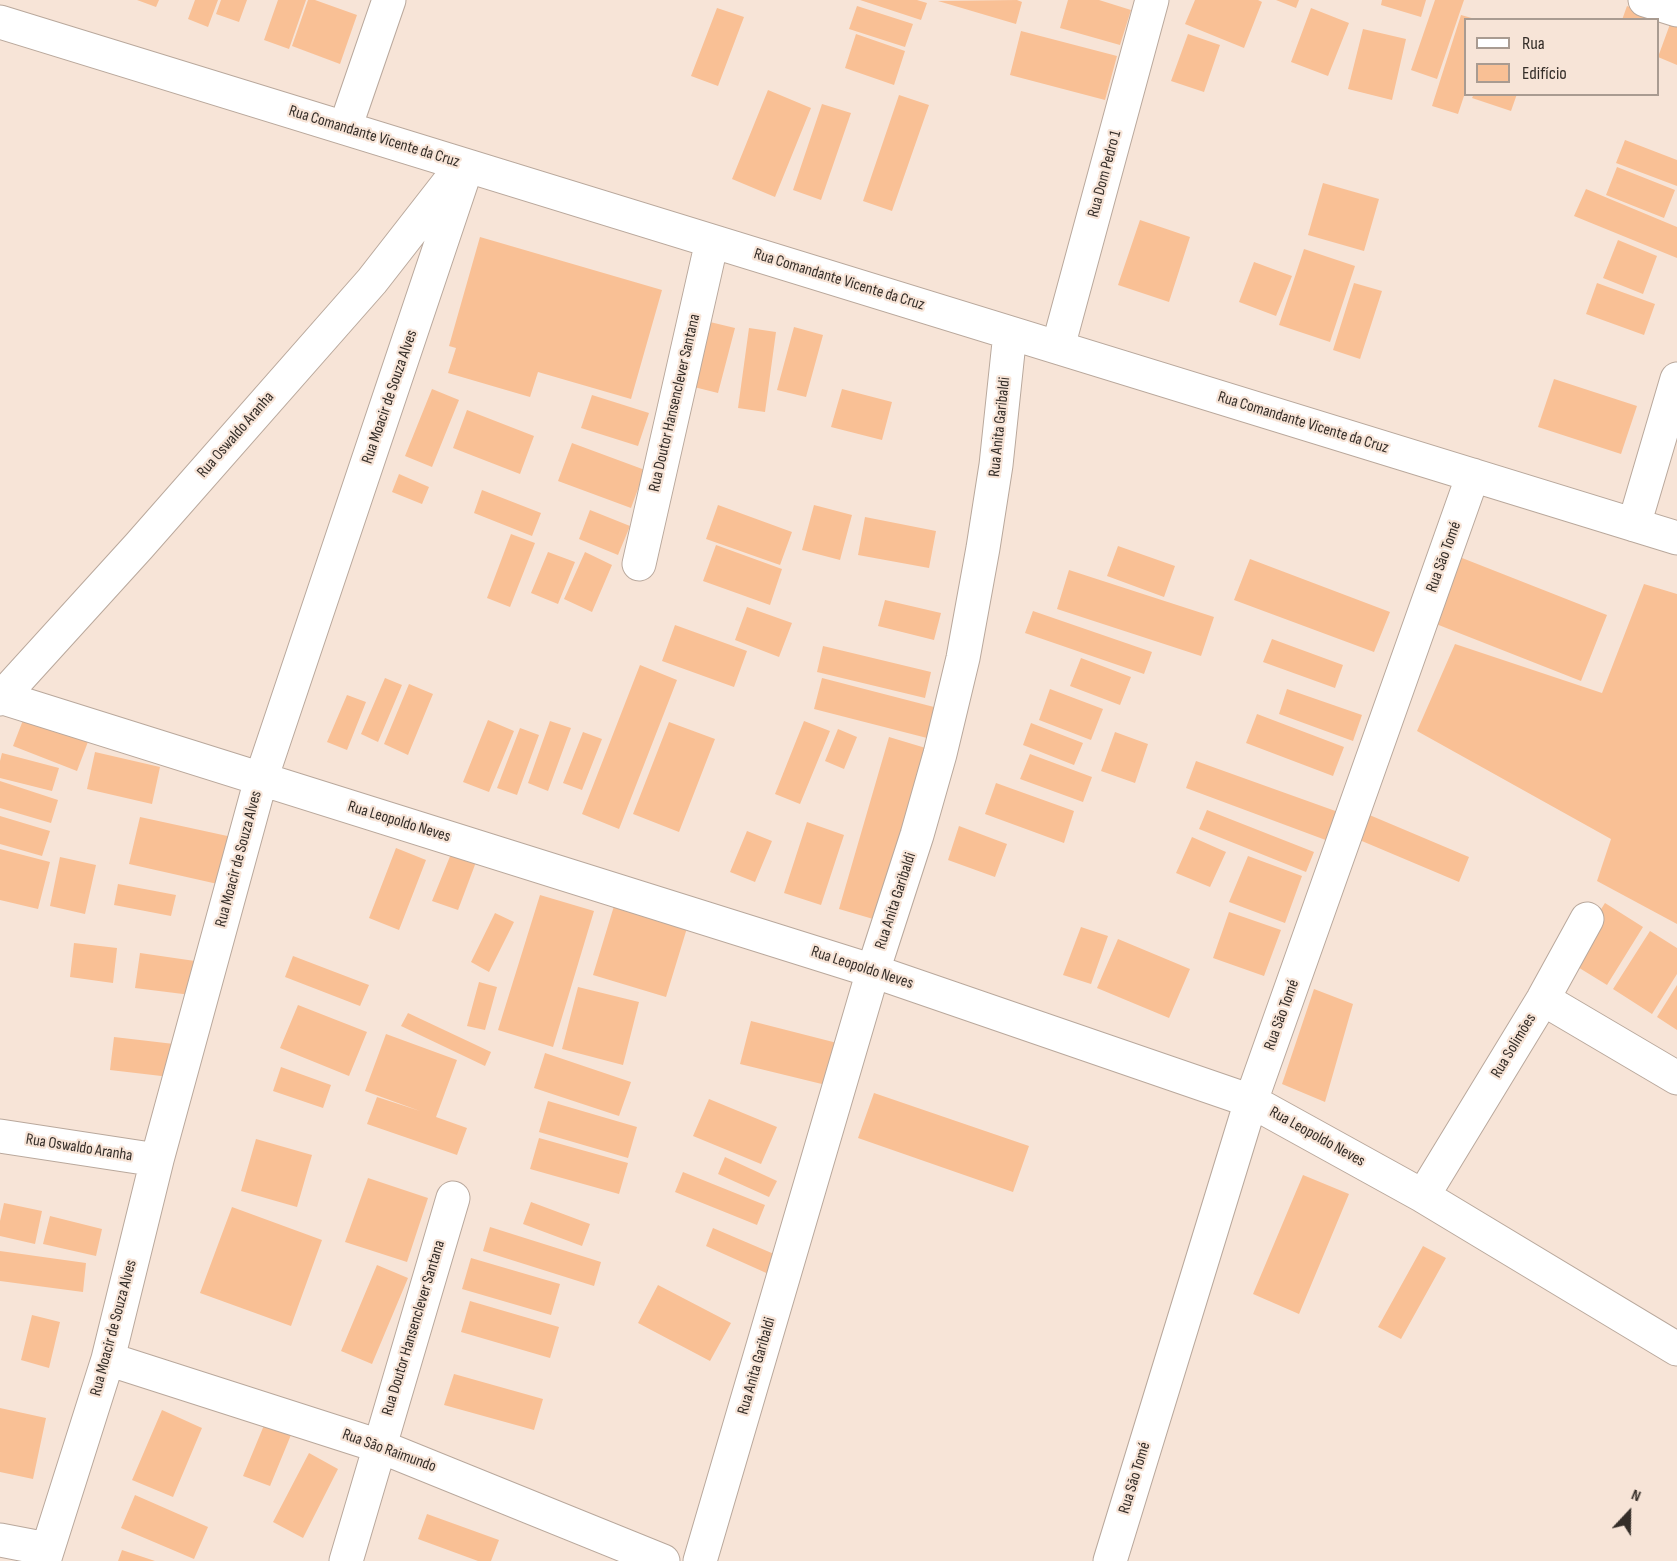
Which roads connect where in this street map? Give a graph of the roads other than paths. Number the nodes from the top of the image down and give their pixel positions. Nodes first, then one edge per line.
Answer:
1 (389, 0) edge
2 (1152, 0) edge
3 (1645, 0) edge
4 (1677, 10) edge
5 (0, 22) edge
6 (345, 128) junction
7 (465, 165) junction
8 (712, 241) junction
9 (1010, 333) junction
10 (1058, 347) junction
11 (1677, 379) edge
12 (1473, 475) junction
13 (1634, 525) junction
14 (1677, 538) edge
15 (639, 564) dead end
16 (0, 698) edge
17 (261, 779) junction
18 (1587, 919) dead end
19 (873, 971) junction
20 (1543, 999) junction
21 (1677, 1078) edge
22 (1251, 1101) junction
23 (0, 1136) edge
24 (157, 1160) junction
25 (1423, 1196) junction
26 (453, 1198) dead end
27 (1677, 1349) edge
28 (108, 1359) junction
29 (379, 1446) junction
30 (0, 1540) edge
31 (45, 1555) edge
32 (346, 1561) edge
33 (663, 1561) edge
34 (700, 1561) edge
35 (1110, 1561) edge

1 - 6 street
2 - 10 street, Rua Dom Pedro 1
3 - 4 street
5 - 6 street, Rua Comandante Vicente da Cruz
6 - 7 street, Rua Comandante Vicente da Cruz
7 - 8 street, Rua Comandante Vicente da Cruz
7 - 16 street, Rua Oswaldo Aranha
7 - 17 street, Rua Moacir de Souza Alves
8 - 9 street, Rua Comandante Vicente da Cruz
8 - 15 street, Rua Doutor Hansenclever Santana
9 - 10 street, Rua Comandante Vicente da Cruz
9 - 19 street, Rua Anita Garibaldi
10 - 12 street, Rua Comandante Vicente da Cruz
11 - 13 street
12 - 13 street, Rua Comandante Vicente da Cruz
12 - 22 street, Rua São Tomé
13 - 14 street, Rua Comandante Vicente da Cruz
16 - 17 street, Rua Leopoldo Neves
17 - 19 street, Rua Leopoldo Neves
17 - 24 street, Rua Moacir de Souza Alves
18 - 20 street
19 - 22 street, Rua Leopoldo Neves
19 - 34 street, Rua Anita Garibaldi
20 - 21 street, Rua Solimões
20 - 25 street, Rua Solimões
22 - 25 street, Rua Leopoldo Neves
22 - 35 street, Rua São Tomé
23 - 24 street, Rua Oswaldo Aranha
24 - 28 street, Rua Moacir de Souza Alves
25 - 27 street, Rua Leopoldo Neves
26 - 29 street, Rua Doutor Hansenclever Santana
28 - 29 street, Rua São Raimundo
28 - 31 street, Rua Moacir de Souza Alves
29 - 32 street, Rua Doutor Hansenclever Santana
29 - 33 street, Rua São Raimundo
30 - 31 street

